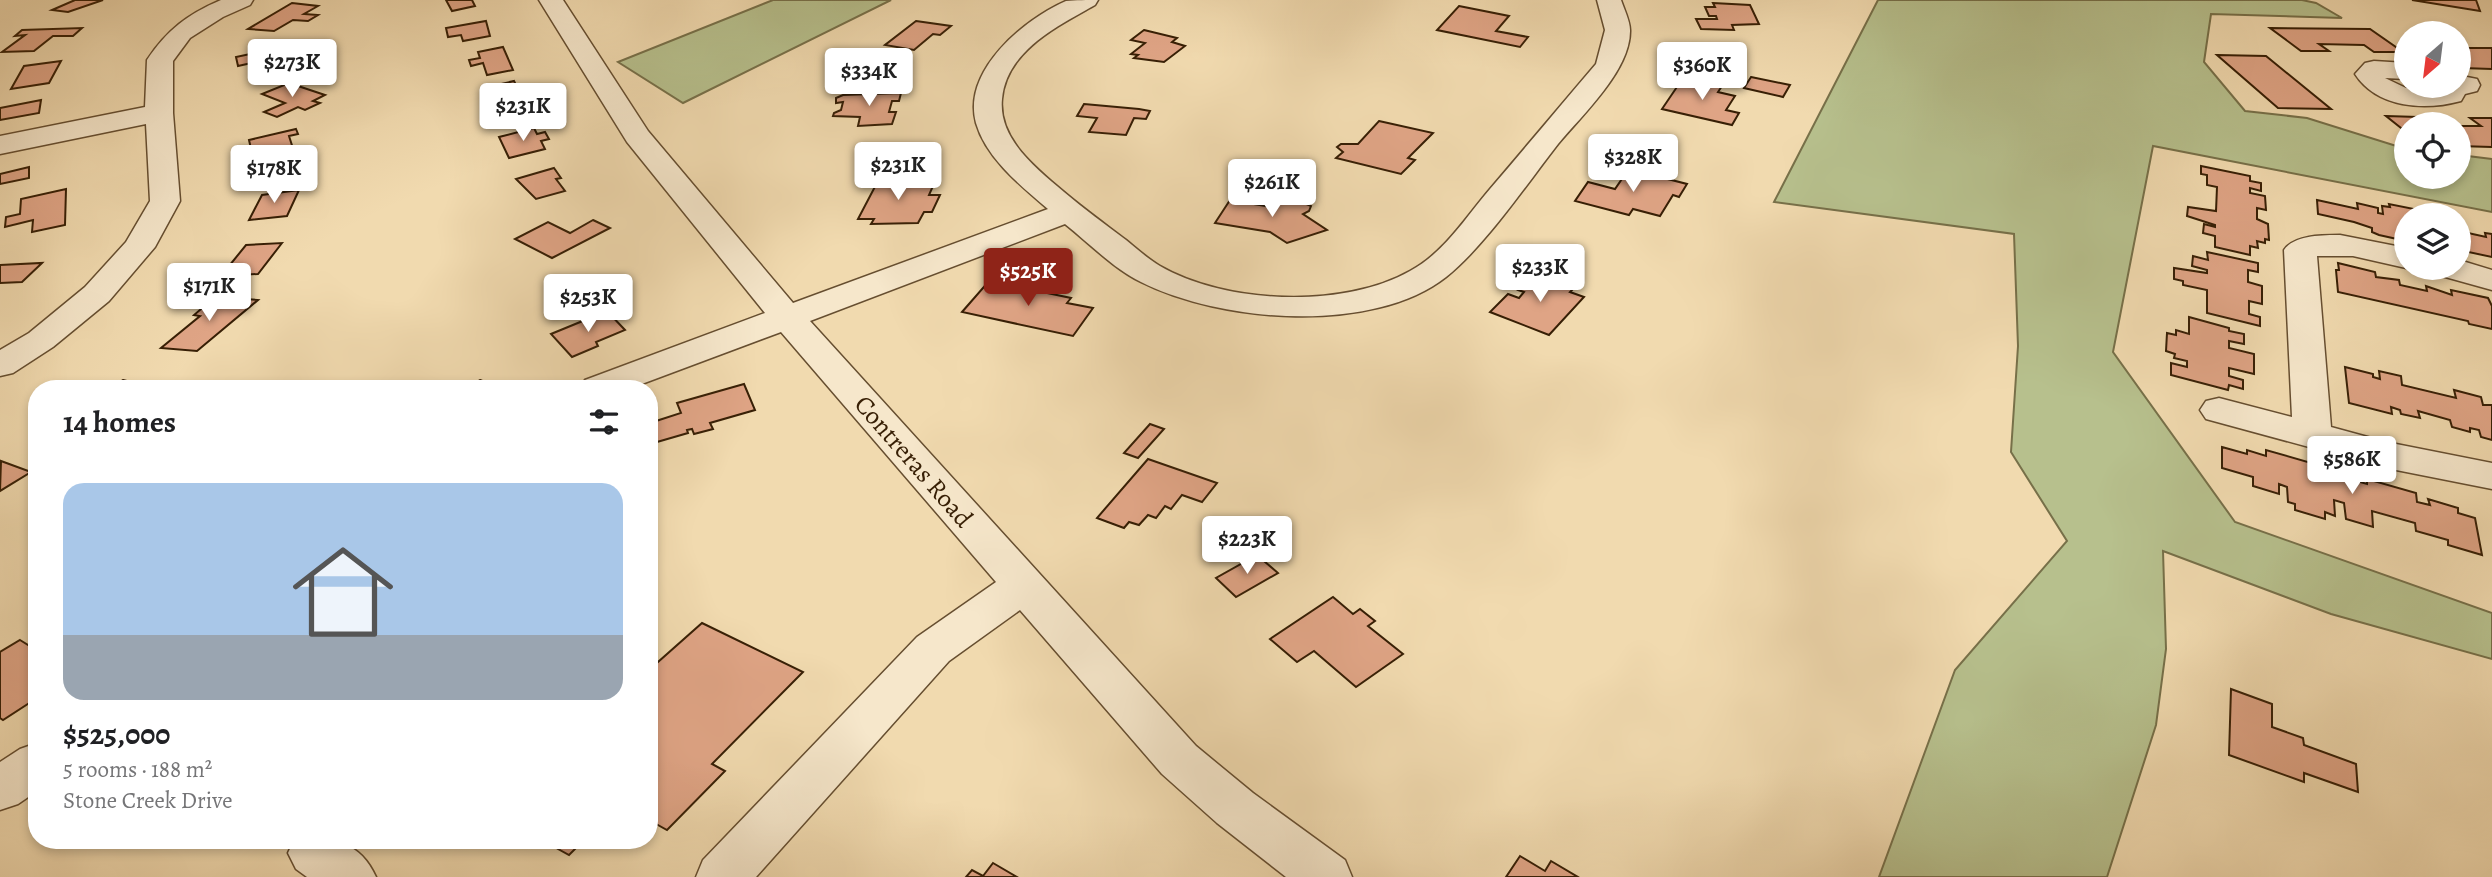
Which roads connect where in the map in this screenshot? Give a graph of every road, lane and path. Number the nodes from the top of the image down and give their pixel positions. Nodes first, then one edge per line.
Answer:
1 (241, 0) edge
2 (551, 0) edge
3 (1086, 0) edge
4 (1609, 0) edge
5 (2394, 70) edge
6 (2394, 91) edge
7 (2419, 98) edge
8 (2444, 98) edge
9 (159, 114) junction
10 (0, 145) edge
11 (1069, 212) junction
12 (2394, 255) edge
13 (2471, 274) edge
14 (2492, 280) edge
15 (786, 316) junction
16 (0, 365) edge
17 (619, 380) edge
18 (2219, 410) dead end
19 (2312, 435) junction
20 (2492, 475) edge
21 (1023, 585) junction
22 (28, 770) edge
23 (0, 789) edge
24 (722, 877) edge
25 (1326, 877) edge

1 - 9 street
2 - 15 street, Contreras Road
3 - 11 street
4 - 11 street
5 - 6 street
7 - 8 street
9 - 10 street
9 - 16 street
11 - 15 street
12 - 19 street
13 - 14 street
15 - 17 street
15 - 21 street, Contreras Road
18 - 19 street
19 - 20 street
21 - 24 street
21 - 25 street, Contreras Road
22 - 23 street

